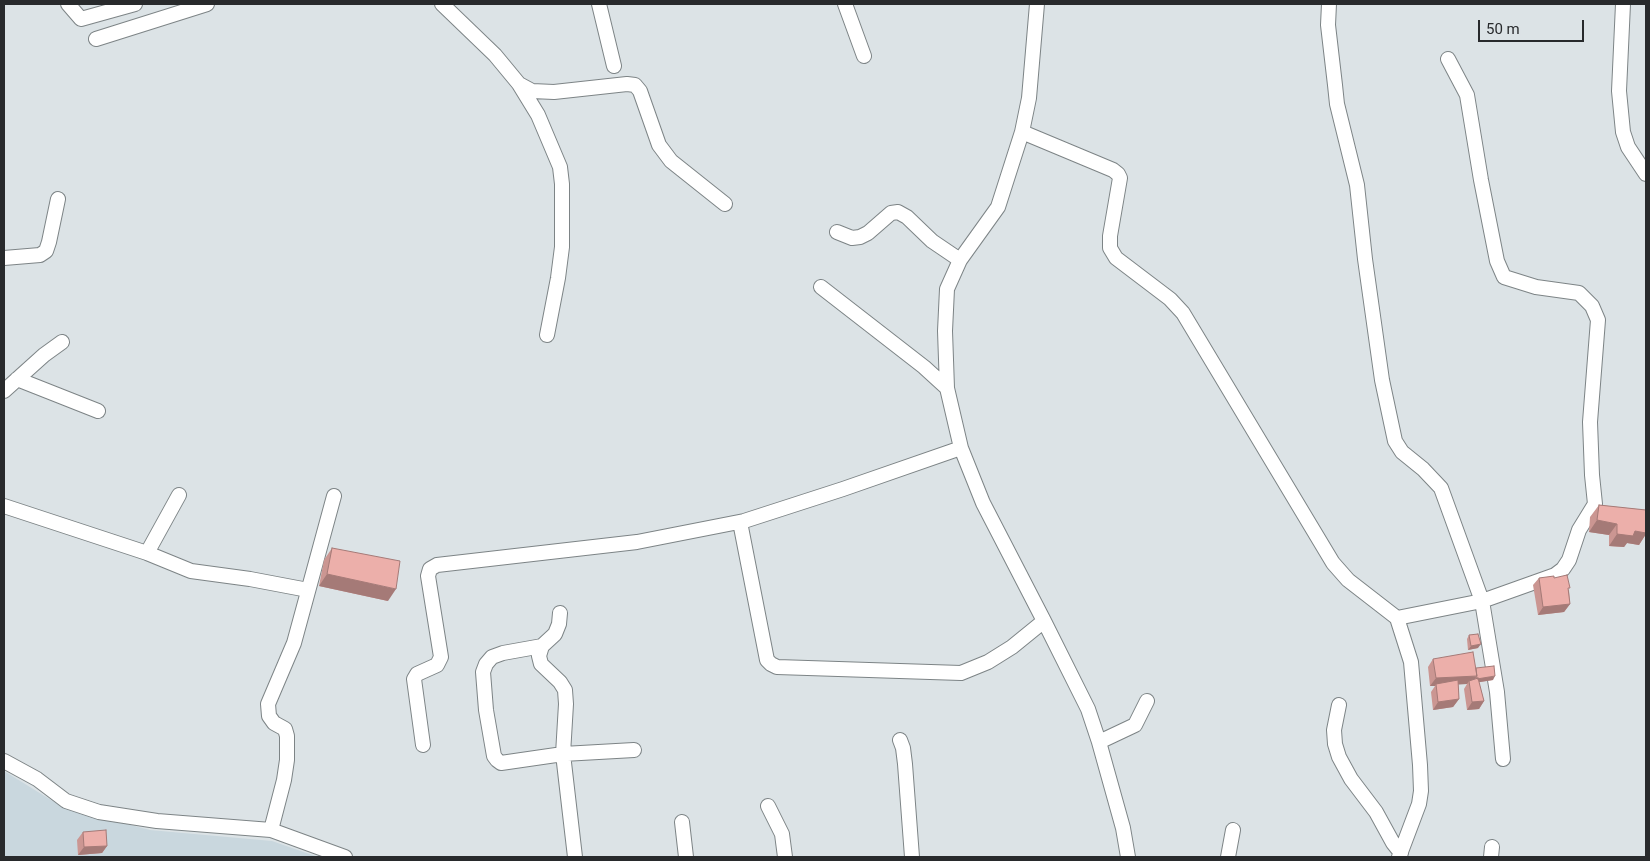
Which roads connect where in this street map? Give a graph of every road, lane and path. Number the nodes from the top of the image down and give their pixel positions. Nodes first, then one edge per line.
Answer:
1 (68, 4) edge
2 (135, 4) edge
3 (207, 4) edge
4 (442, 4) edge
5 (599, 4) edge
6 (845, 4) edge
7 (1037, 4) edge
8 (1329, 4) edge
9 (1622, 4) edge
10 (96, 39) dead end
11 (864, 56) dead end
12 (1448, 59) dead end
13 (614, 66) dead end
14 (519, 84) junction
15 (1022, 132) junction
16 (1641, 156) edge
17 (1646, 174) edge
18 (58, 199) dead end
19 (725, 204) dead end
20 (837, 232) dead end
21 (4, 258) edge
22 (960, 260) junction
23 (821, 287) dead end
24 (547, 334) dead end
25 (62, 342) dead end
26 (17, 379) junction
27 (947, 388) junction
28 (4, 391) edge
29 (98, 411) dead end
30 (961, 448) junction
31 (179, 496) dead end
32 (334, 496) dead end
33 (1595, 504) junction
34 (4, 506) edge
35 (1612, 509) edge
36 (740, 522) junction
37 (146, 553) junction
38 (308, 590) junction
39 (1482, 601) junction
40 (560, 613) dead end
41 (1397, 618) junction
42 (1044, 620) junction
43 (542, 646) junction
44 (1147, 701) dead end
45 (1339, 705) dead end
46 (900, 740) dead end
47 (1099, 742) junction
48 (422, 745) dead end
49 (634, 750) dead end
50 (563, 754) junction
51 (1502, 758) dead end
52 (4, 761) edge
53 (768, 806) dead end
54 (682, 822) dead end
55 (271, 830) junction
56 (1233, 830) dead end
57 (1400, 855) edge
58 (345, 857) edge
59 (575, 857) edge
60 (686, 857) edge
61 (785, 857) edge
62 (912, 857) edge
63 (1128, 857) edge
64 (1228, 857) edge

1 - 2 street
3 - 10 street
4 - 14 street
5 - 13 street
6 - 11 street
7 - 15 street
8 - 39 street
9 - 16 street
12 - 33 street
14 - 19 street
14 - 24 street
15 - 22 street
15 - 41 street
16 - 17 street
18 - 21 street
20 - 22 street
22 - 27 street
23 - 27 street
25 - 26 street
26 - 28 street
26 - 29 street
27 - 30 street
30 - 36 street
30 - 42 street
31 - 37 street
32 - 38 street
33 - 35 street
33 - 39 street
34 - 37 street
36 - 42 street
36 - 48 street
37 - 38 street
38 - 55 street
39 - 41 street
39 - 51 street
40 - 43 street
41 - 57 street
42 - 47 street
43 - 50 street
43 - 50 street
44 - 47 street
45 - 57 street
46 - 62 street
47 - 63 street
49 - 50 street
50 - 59 street
52 - 55 street
53 - 61 street
54 - 60 street
55 - 58 street
56 - 64 street

